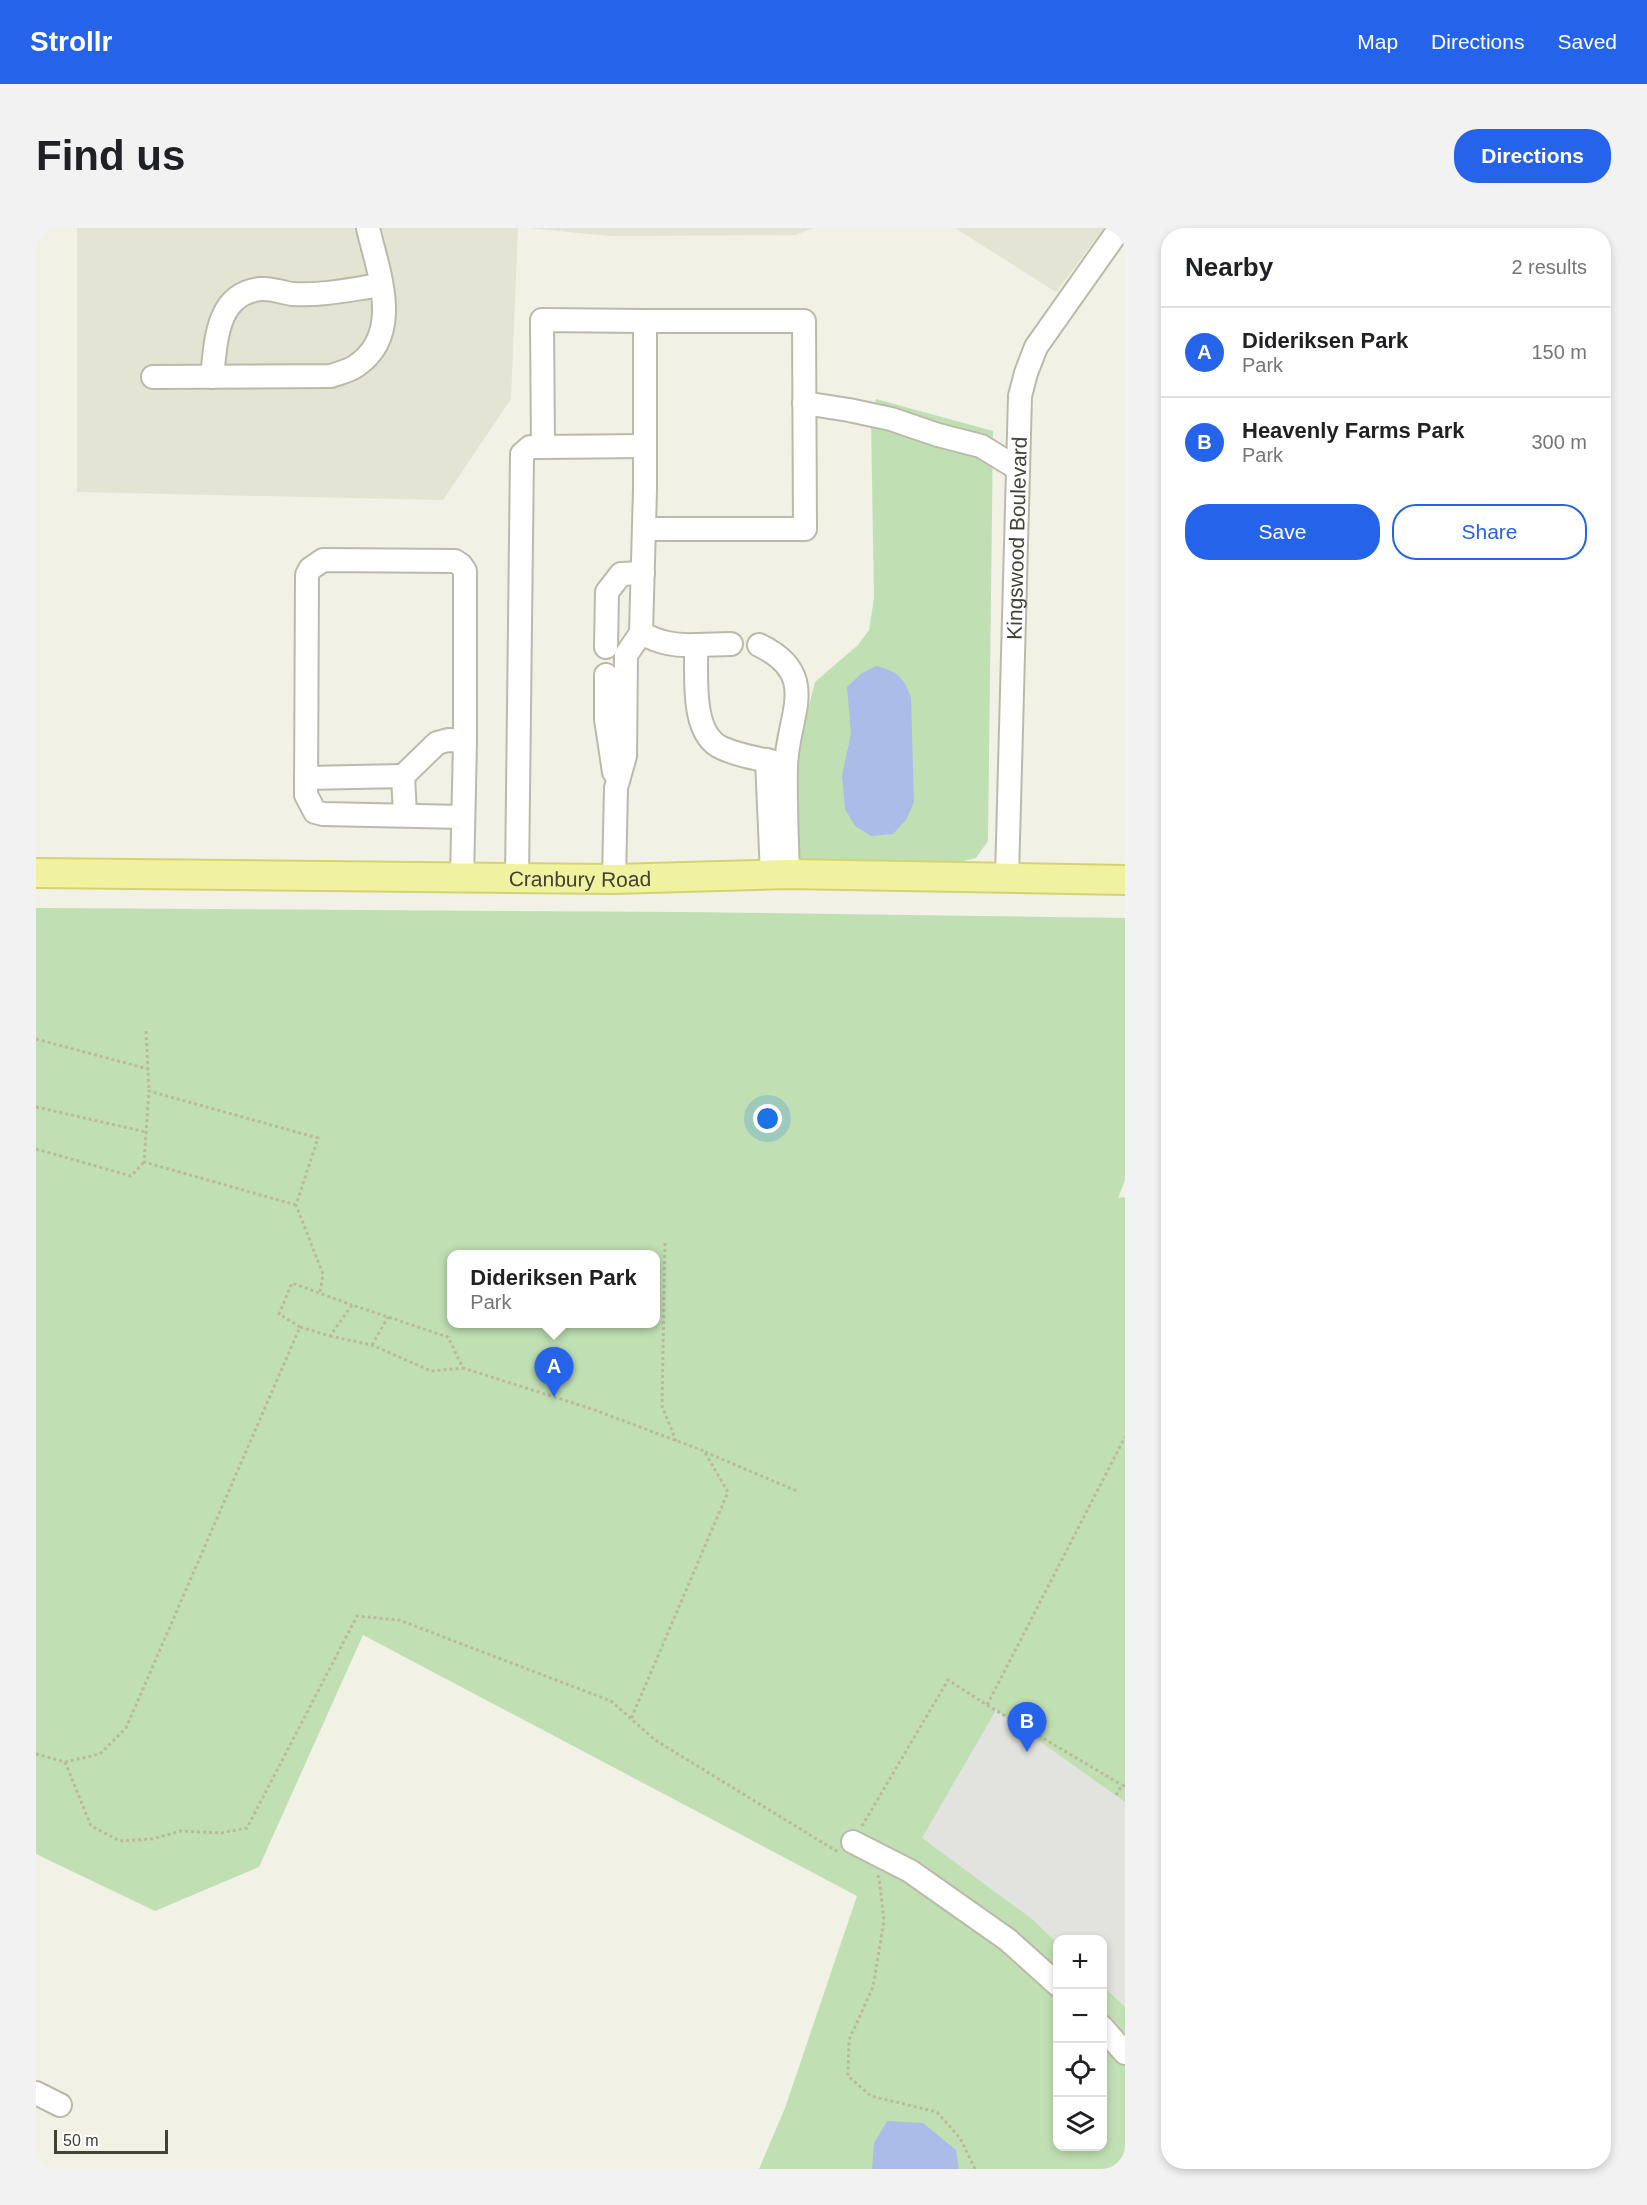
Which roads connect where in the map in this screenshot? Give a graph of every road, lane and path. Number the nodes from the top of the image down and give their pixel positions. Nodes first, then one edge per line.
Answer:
1 (368, 228) edge
2 (1120, 230) edge
3 (381, 285) junction
4 (645, 321) junction
5 (212, 376) junction
6 (153, 377) dead end
7 (804, 403) junction
8 (645, 446) junction
9 (543, 447) junction
10 (1017, 468) junction
11 (644, 529) junction
12 (643, 573) junction
13 (641, 633) junction
14 (731, 644) dead end
15 (696, 645) junction
16 (759, 645) dead end
17 (606, 647) dead end
18 (606, 675) dead end
19 (465, 741) junction
20 (776, 762) junction
21 (403, 777) junction
22 (306, 778) junction
23 (616, 788) junction
24 (405, 814) junction
25 (463, 817) junction
26 (36, 873) edge
27 (780, 874) junction
28 (1007, 877) junction
29 (462, 879) junction
30 (517, 879) junction
31 (614, 879) junction
32 (1125, 880) edge
33 (146, 1031) dead end
34 (36, 1039) edge
35 (148, 1069) junction
36 (149, 1091) junction
37 (36, 1107) edge
38 (146, 1132) junction
39 (36, 1149) edge
40 (144, 1162) junction
41 (296, 1205) junction
42 (665, 1243) dead end
43 (320, 1293) junction
44 (352, 1305) junction
45 (388, 1317) junction
46 (300, 1327) junction
47 (330, 1336) junction
48 (372, 1346) junction
49 (463, 1368) junction
50 (1125, 1437) edge
51 (676, 1441) junction
52 (704, 1451) junction
53 (797, 1491) dead end
54 (987, 1705) junction
55 (632, 1719) junction
56 (36, 1754) edge
57 (65, 1762) junction
58 (1123, 1786) edge
59 (1116, 1795) dead end
60 (853, 1842) junction
61 (870, 1872) dead end
62 (1053, 1980) edge
63 (1107, 2033) edge
64 (1125, 2053) edge
65 (36, 2093) edge
66 (60, 2104) dead end
67 (975, 2169) edge

1 - 3 street
2 - 10 street, Kingswood Boulevard
3 - 5 street
3 - 5 street
4 - 7 street
4 - 8 street
4 - 9 street
5 - 6 street
7 - 10 street
7 - 11 street
8 - 9 street
8 - 11 street
9 - 30 street
10 - 28 street, Kingswood Boulevard
11 - 12 street
12 - 13 street
12 - 17 street
13 - 15 street
13 - 23 street
14 - 15 street
15 - 20 street
16 - 20 street
18 - 23 street
19 - 21 street
19 - 22 street
19 - 25 street
20 - 27 street
21 - 22 street
21 - 24 street
22 - 24 street
23 - 31 street
24 - 25 street
25 - 29 street
26 - 29 main road, Cranbury Road
27 - 28 main road, Cranbury Road
27 - 31 main road, Cranbury Road
28 - 32 main road, Cranbury Road
29 - 30 main road, Cranbury Road
30 - 31 main road, Cranbury Road
33 - 35 path
34 - 35 path
35 - 36 path
36 - 38 path
36 - 41 path
37 - 38 path
38 - 40 path
39 - 40 path
40 - 41 path
41 - 43 path
42 - 51 path
43 - 44 path
43 - 46 path
44 - 45 path
44 - 47 path
45 - 48 path
45 - 49 path
46 - 47 path
46 - 57 path
47 - 48 path
48 - 49 path
49 - 51 path
50 - 54 path
51 - 52 path
52 - 53 path
52 - 55 path
54 - 58 path
54 - 60 path
55 - 57 path
55 - 60 path
56 - 57 path
58 - 59 path
60 - 62 street
61 - 67 path
63 - 64 street
65 - 66 street

